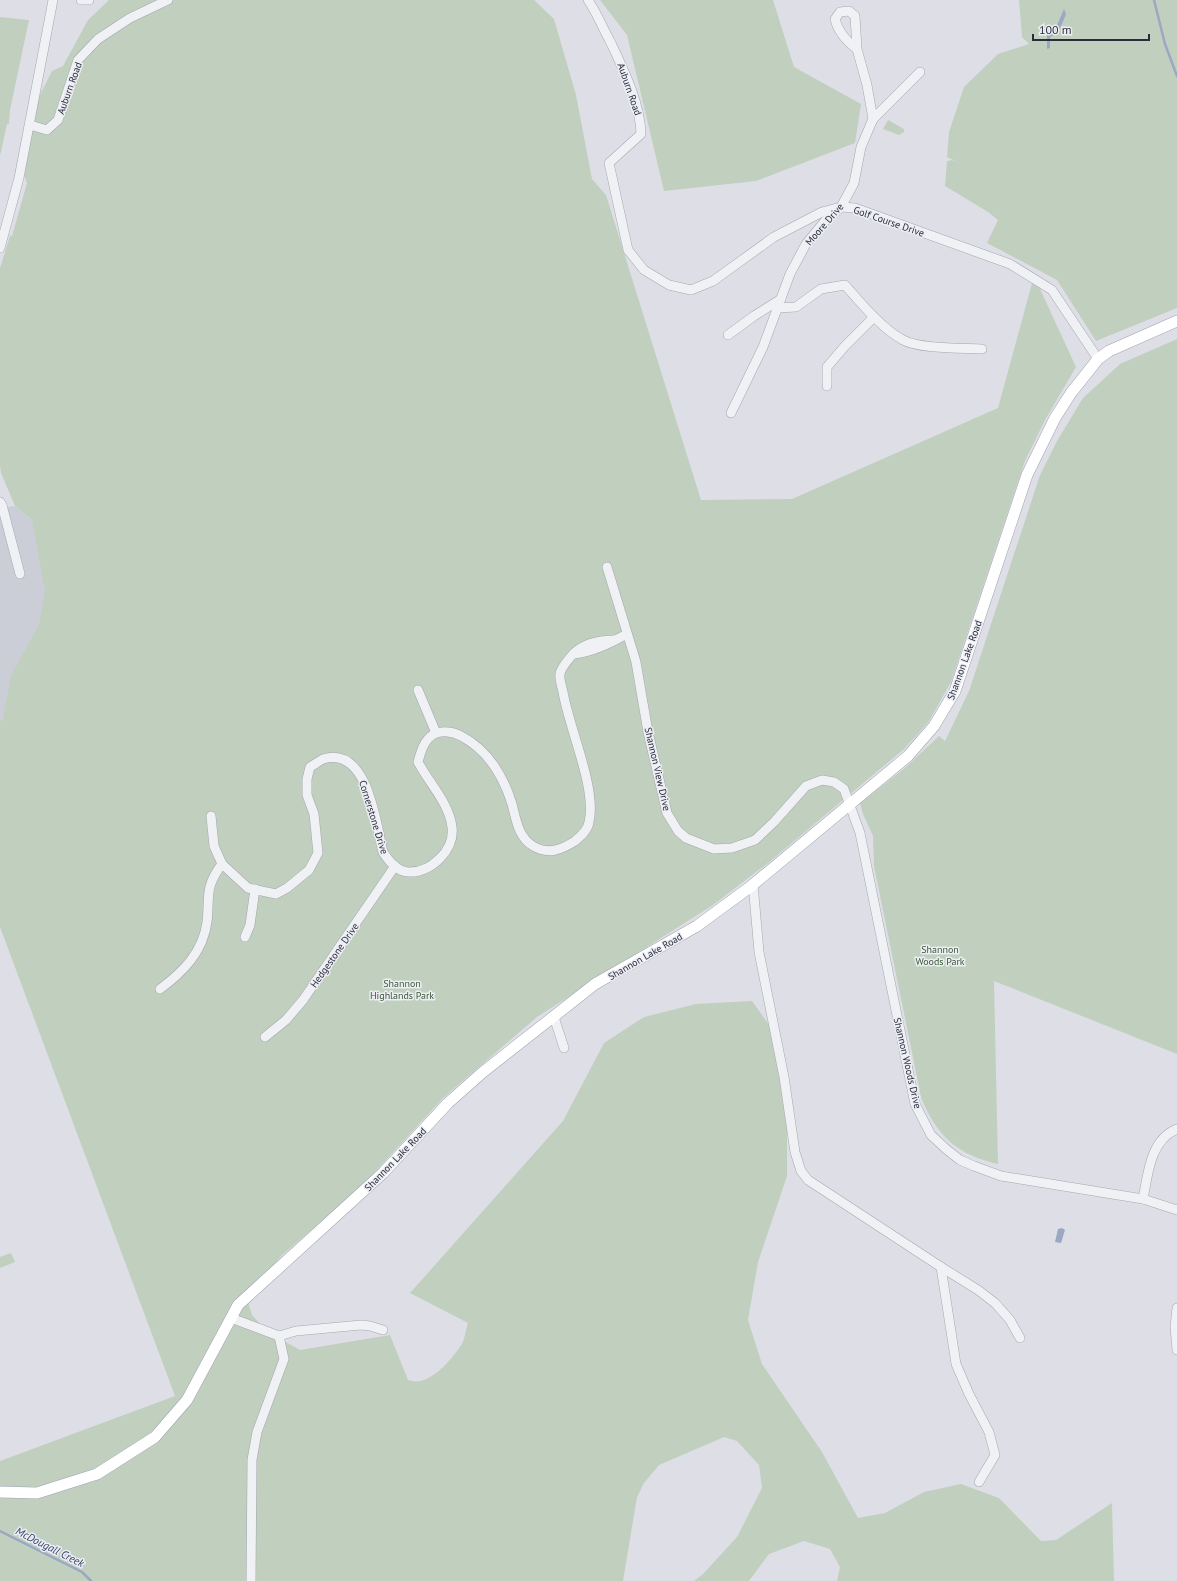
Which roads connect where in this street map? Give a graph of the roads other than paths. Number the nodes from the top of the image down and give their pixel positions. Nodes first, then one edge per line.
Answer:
1 (53, 0) edge
2 (81, 0) edge
3 (89, 0) edge
4 (168, 0) edge
5 (588, 0) edge
6 (857, 50) dead end
7 (920, 72) dead end
8 (872, 119) junction
9 (30, 125) junction
10 (617, 195) joint
11 (841, 207) junction
12 (0, 248) edge
13 (781, 299) junction
14 (778, 308) junction
15 (874, 317) junction
16 (1177, 321) edge
17 (728, 335) dead end
18 (982, 349) dead end
19 (1098, 359) junction
20 (827, 386) dead end
21 (731, 413) dead end
22 (0, 502) edge
23 (607, 567) dead end
24 (20, 574) dead end
25 (627, 634) junction
26 (418, 690) dead end
27 (436, 733) junction
28 (849, 804) junction
29 (211, 816) dead end
30 (222, 864) junction
31 (394, 866) junction
32 (753, 884) junction
33 (255, 889) junction
34 (244, 937) dead end
35 (160, 989) dead end
36 (554, 1017) junction
37 (265, 1037) dead end
38 (564, 1048) dead end
39 (1177, 1129) edge
40 (1143, 1199) junction
41 (1177, 1210) edge
42 (941, 1268) junction
43 (1177, 1308) edge
44 (231, 1318) junction
45 (383, 1330) dead end
46 (279, 1336) junction
47 (1020, 1338) dead end
48 (1177, 1350) edge
49 (979, 1482) dead end
50 (0, 1492) edge
51 (251, 1581) edge

1 - 9 street
2 - 3 street
4 - 9 street, Auburn Road
5 - 10 street, Auburn Road
6 - 8 street, Moore Drive
7 - 8 street
8 - 11 street, Moore Drive
9 - 12 street
10 - 11 street, Golf Course Drive
11 - 13 street, Moore Drive
11 - 19 street, Golf Course Drive
13 - 14 street, Moore Drive
13 - 17 street
14 - 15 street
14 - 21 street, Moore Drive
15 - 18 street
15 - 20 street
16 - 19 main road, Shannon Lake Road
19 - 28 main road, Shannon Lake Road
22 - 24 street
23 - 25 street, Shannon View Drive
25 - 27 street
25 - 28 street, Shannon View Drive
26 - 27 street
27 - 31 street, Cornerstone Drive
28 - 32 main road, Shannon Lake Road
28 - 40 street, Shannon Woods Drive
29 - 30 street, Cornerstone Drive
30 - 33 street, Cornerstone Drive
30 - 35 street
31 - 33 street, Cornerstone Drive
31 - 37 street, Hedgestone Drive
32 - 36 main road, Shannon Lake Road
32 - 42 street
33 - 34 street
36 - 38 street
36 - 44 main road, Shannon Lake Road
39 - 40 street
40 - 41 street, Shannon Woods Drive
42 - 47 street
42 - 49 street
43 - 48 street
44 - 46 street
44 - 50 main road, Shannon Lake Road
45 - 46 street
46 - 51 street

